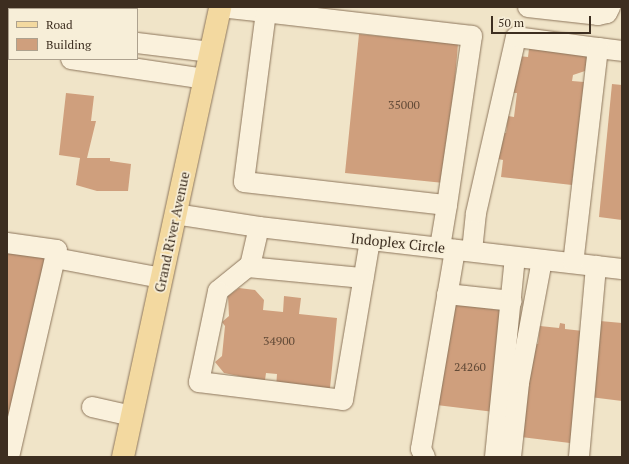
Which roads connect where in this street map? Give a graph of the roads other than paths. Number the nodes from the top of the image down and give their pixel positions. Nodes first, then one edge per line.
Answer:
1 (220, 7) edge
2 (528, 7) edge
3 (610, 7) edge
4 (266, 12) junction
5 (138, 43) edge
6 (598, 48) junction
7 (622, 51) edge
8 (210, 52) junction
9 (78, 60) edge
10 (205, 79) junction
11 (447, 205) junction
12 (175, 214) junction
13 (259, 227) junction
14 (370, 240) junction
15 (7, 243) edge
16 (456, 250) junction
17 (515, 257) junction
18 (55, 258) junction
19 (542, 260) junction
20 (573, 263) junction
21 (596, 266) junction
22 (248, 267) junction
23 (622, 269) edge
24 (162, 278) junction
25 (363, 278) junction
26 (447, 294) junction
27 (512, 301) junction
28 (92, 407) dead end
29 (132, 416) junction
30 (9, 457) edge
31 (123, 457) edge
32 (425, 457) edge
33 (495, 457) edge
34 (511, 457) edge
35 (579, 457) edge

1 - 4 street
1 - 8 main road, Grand River Avenue
2 - 3 street
4 - 11 street
4 - 11 street
5 - 8 street
6 - 7 street
6 - 16 street
6 - 20 street
8 - 10 main road, Grand River Avenue
9 - 10 street
10 - 12 main road, Grand River Avenue
11 - 16 street
12 - 13 street, Indoplex Circle
12 - 24 main road, Grand River Avenue
13 - 14 street, Indoplex Circle
13 - 22 street
14 - 16 street, Indoplex Circle
14 - 25 street
15 - 18 street
16 - 17 street, Indoplex Circle
16 - 26 street
17 - 19 street, Indoplex Circle
17 - 27 street
18 - 24 street
18 - 30 street
19 - 20 street, Indoplex Circle
19 - 34 street
20 - 21 street, Indoplex Circle
21 - 23 street, Indoplex Circle
21 - 35 street
22 - 25 street
22 - 25 street
24 - 29 main road, Grand River Avenue
26 - 27 street
26 - 32 street
27 - 33 street
28 - 29 street
29 - 31 main road, Grand River Avenue

